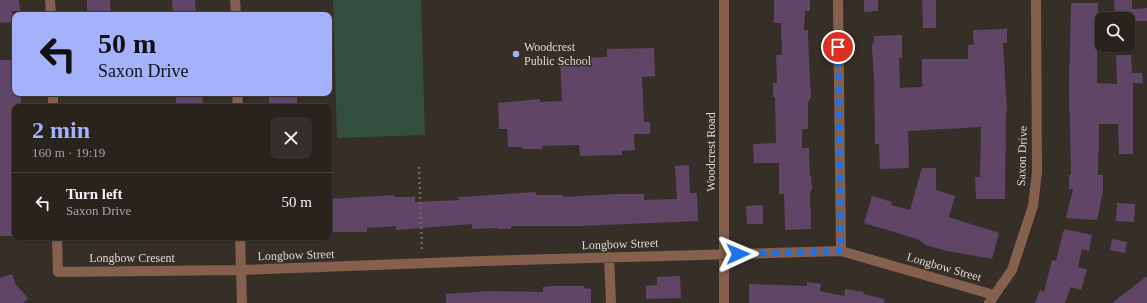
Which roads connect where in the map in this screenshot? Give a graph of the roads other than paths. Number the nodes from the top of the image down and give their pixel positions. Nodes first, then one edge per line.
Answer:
1 (50, 0) edge
2 (235, 0) edge
3 (724, 0) edge
4 (838, 0) edge
5 (1036, 0) edge
6 (51, 12) edge
7 (236, 12) edge
8 (57, 240) edge
9 (240, 240) edge
10 (841, 251) junction
11 (724, 254) junction
12 (610, 257) junction
13 (241, 270) junction
14 (991, 299) edge
15 (242, 303) edge
16 (611, 303) edge
17 (724, 303) edge

1 - 6 street
2 - 7 street
3 - 11 street, Woodcrest Road
4 - 10 street
5 - 14 street, Saxon Drive
8 - 13 street, Longbow Cresent
9 - 13 street
10 - 11 street, Longbow Street
10 - 14 street, Longbow Street
11 - 12 street, Longbow Street
11 - 17 street, Woodcrest Road
12 - 13 street, Longbow Street
12 - 16 street
13 - 15 street

